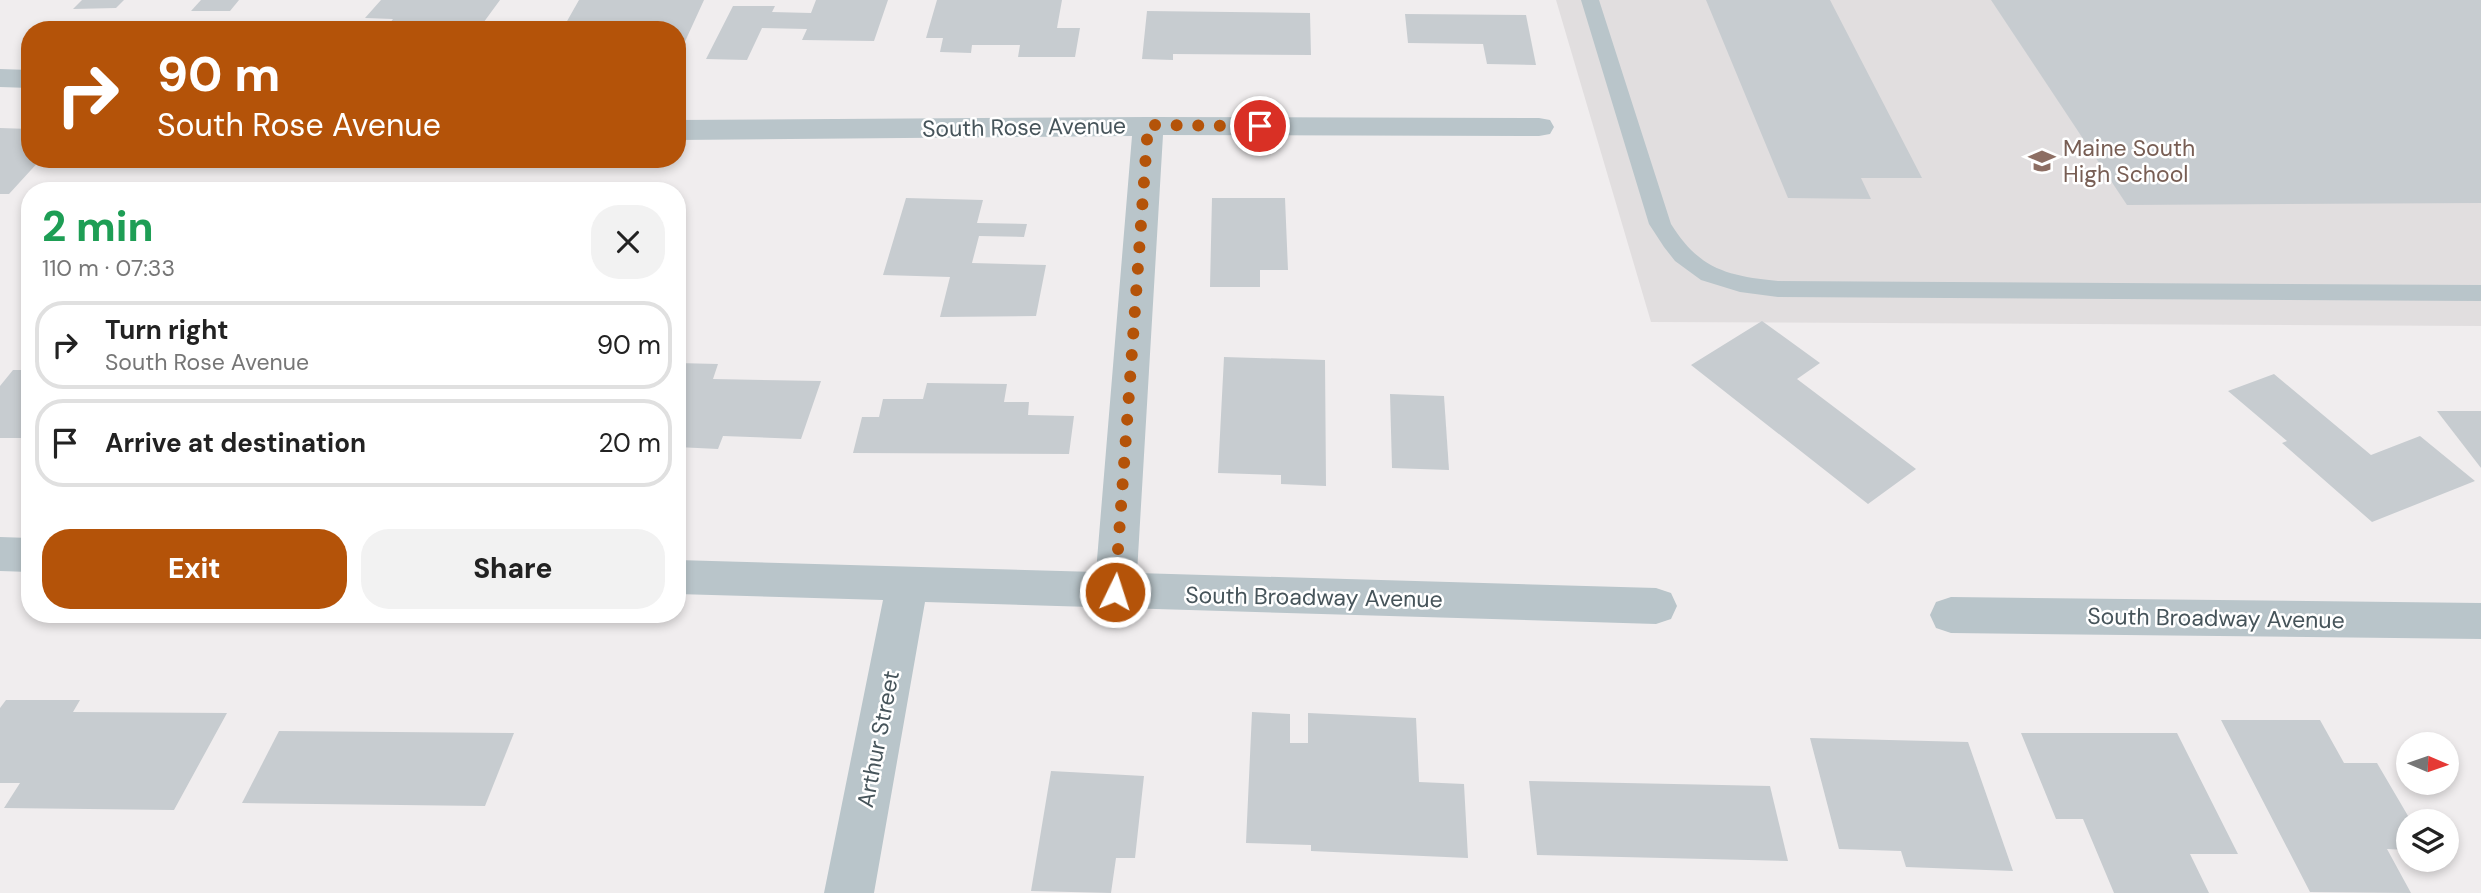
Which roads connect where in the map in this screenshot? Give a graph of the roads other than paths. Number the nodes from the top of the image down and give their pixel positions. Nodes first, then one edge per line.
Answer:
1 (1590, 0) edge
2 (0, 78) edge
3 (21, 79) edge
4 (1148, 125) junction
5 (1539, 127) dead end
6 (686, 130) edge
7 (2481, 293) edge
8 (0, 554) edge
9 (21, 555) edge
10 (686, 577) edge
11 (907, 584) junction
12 (1115, 592) junction
13 (1656, 606) dead end
14 (1951, 615) dead end
15 (2481, 621) edge
16 (849, 893) edge

1 - 7 lane
2 - 3 street
4 - 5 street, South Rose Avenue
4 - 6 street, South Rose Avenue
4 - 12 street
8 - 9 street
10 - 11 street, South Broadway Avenue
11 - 12 street, South Broadway Avenue
11 - 16 street, Arthur Street
12 - 13 street, South Broadway Avenue
14 - 15 street, South Broadway Avenue

